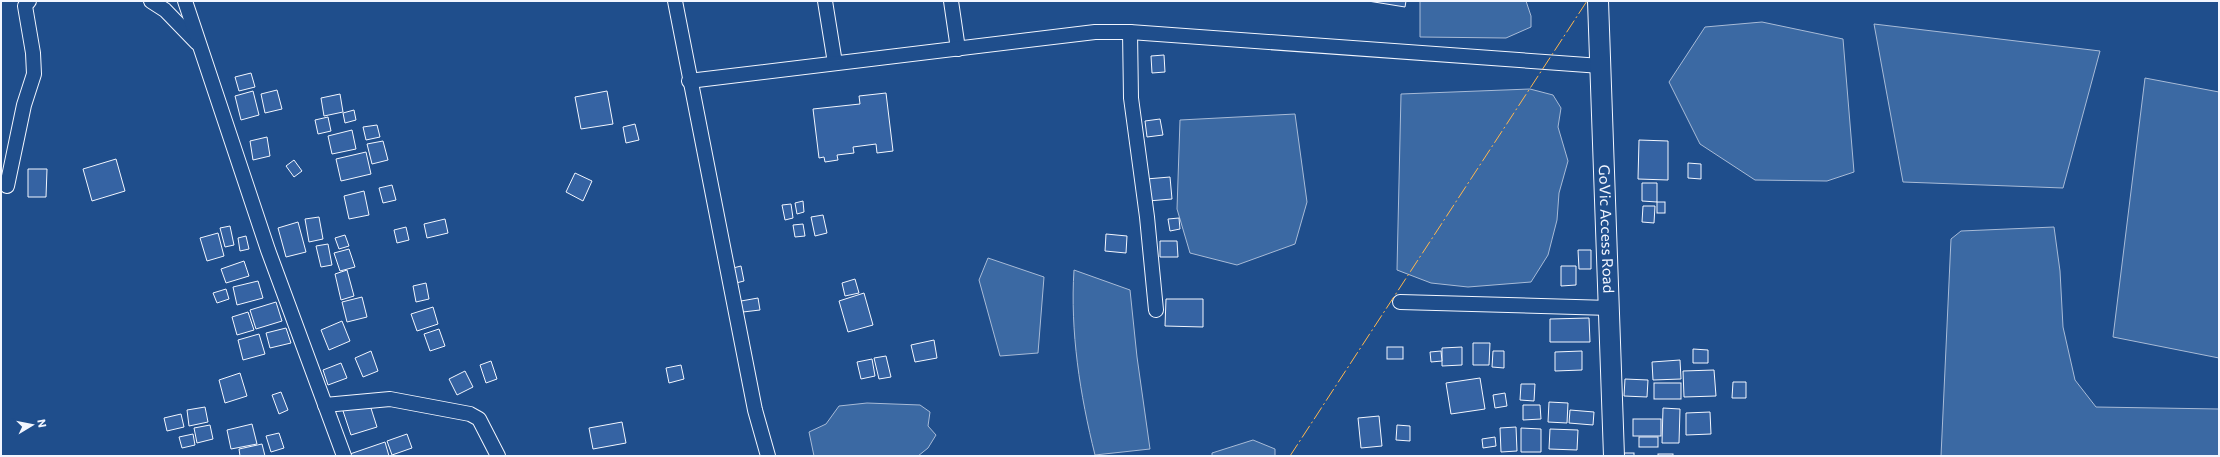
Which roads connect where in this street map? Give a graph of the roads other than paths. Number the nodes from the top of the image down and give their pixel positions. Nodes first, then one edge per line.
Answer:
1 (29, 1) edge
2 (152, 1) edge
3 (185, 1) edge
4 (675, 1) edge
5 (825, 1) edge
6 (951, 1) edge
7 (1598, 1) edge
8 (1130, 32) junction
9 (200, 46) junction
10 (958, 49) junction
11 (835, 63) junction
12 (1601, 66) junction
13 (689, 81) junction
14 (7, 186) dead end
15 (1400, 302) dead end
16 (1610, 308) junction
17 (1156, 310) dead end
18 (325, 405) junction
19 (344, 456) edge
20 (498, 456) edge
21 (768, 456) edge
22 (1614, 456) edge

1 - 14 street
2 - 9 street
3 - 9 street
4 - 13 street
5 - 11 street
6 - 10 street
7 - 12 main road, GoVic Access Road
8 - 10 street
8 - 12 street
8 - 17 street
9 - 18 street
10 - 11 street
11 - 13 street
12 - 16 main road, GoVic Access Road
13 - 21 street
15 - 16 street
16 - 22 main road, GoVic Access Road
18 - 19 street
18 - 20 street

